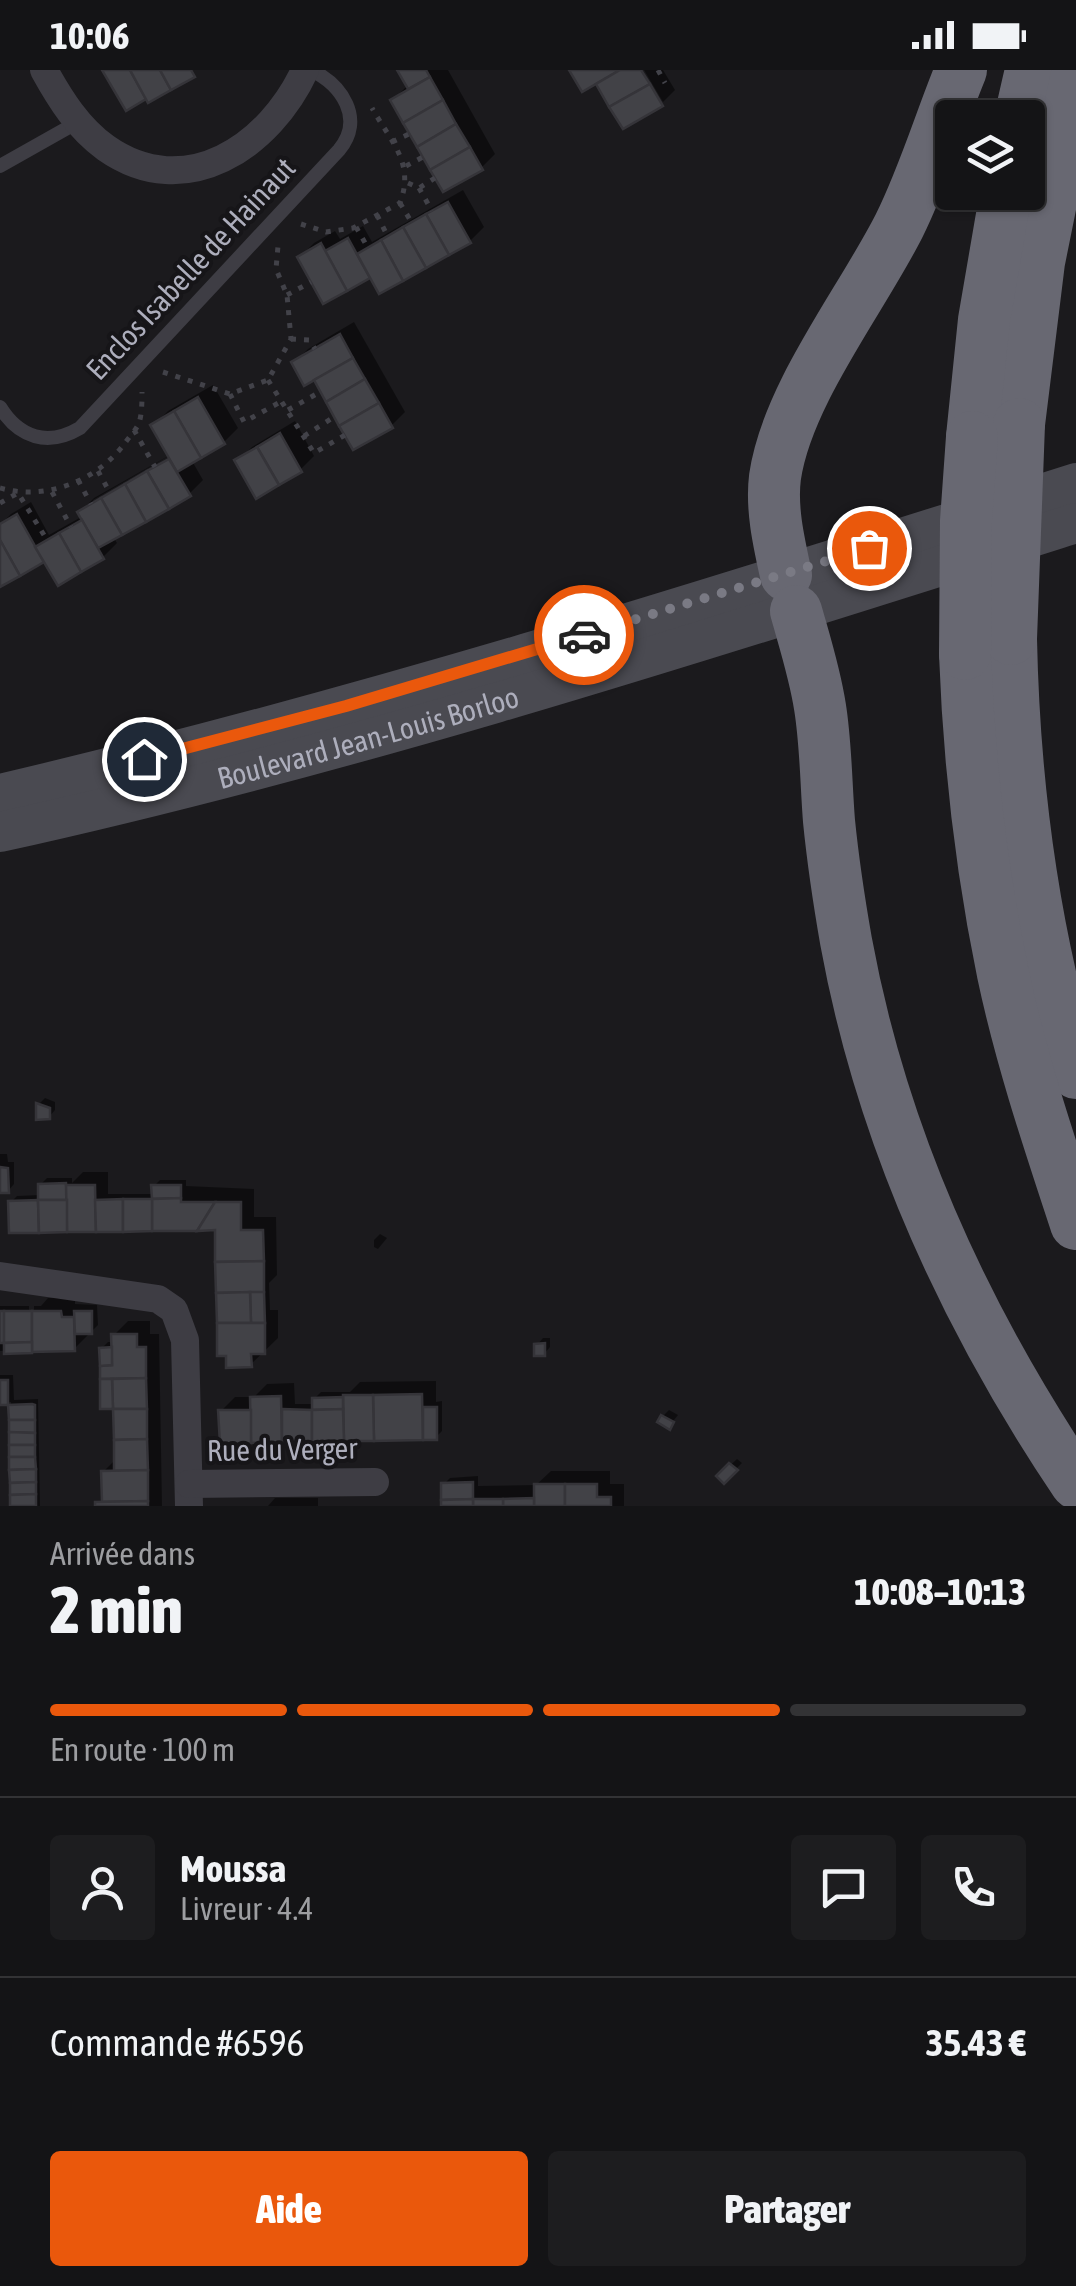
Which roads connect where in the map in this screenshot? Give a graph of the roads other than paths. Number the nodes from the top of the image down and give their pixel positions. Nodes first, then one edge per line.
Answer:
1 (44, 70) edge
2 (308, 70) edge
3 (961, 70) edge
4 (1031, 70) edge
5 (1076, 78) edge
6 (1024, 100) edge
7 (78, 122) junction
8 (0, 166) edge
9 (1003, 210) edge
10 (0, 407) edge
11 (995, 430) junction
12 (1076, 483) edge
13 (1076, 523) edge
14 (791, 593) junction
15 (988, 647) junction
16 (0, 794) edge
17 (0, 832) edge
18 (1076, 1073) edge
19 (1076, 1224) edge
20 (0, 1276) edge
21 (375, 1482) dead end
22 (1076, 1484) edge
23 (189, 1495) edge

1 - 7 street
2 - 7 street
2 - 10 lane, Enclos Isabelle de Hainaut
3 - 14 highway
4 - 6 highway
5 - 11 highway
7 - 8 lane
9 - 11 highway
11 - 15 highway, bridge
12 - 14 main road, Boulevard Jean-Louis Borloo
13 - 14 main road, Boulevard Jean-Louis Borloo
14 - 16 main road, Boulevard Jean-Louis Borloo
14 - 17 main road, Boulevard Jean-Louis Borloo
14 - 22 highway
15 - 18 highway
15 - 19 highway
20 - 23 street, Rue du Verger
21 - 23 street, Rue du Verger

